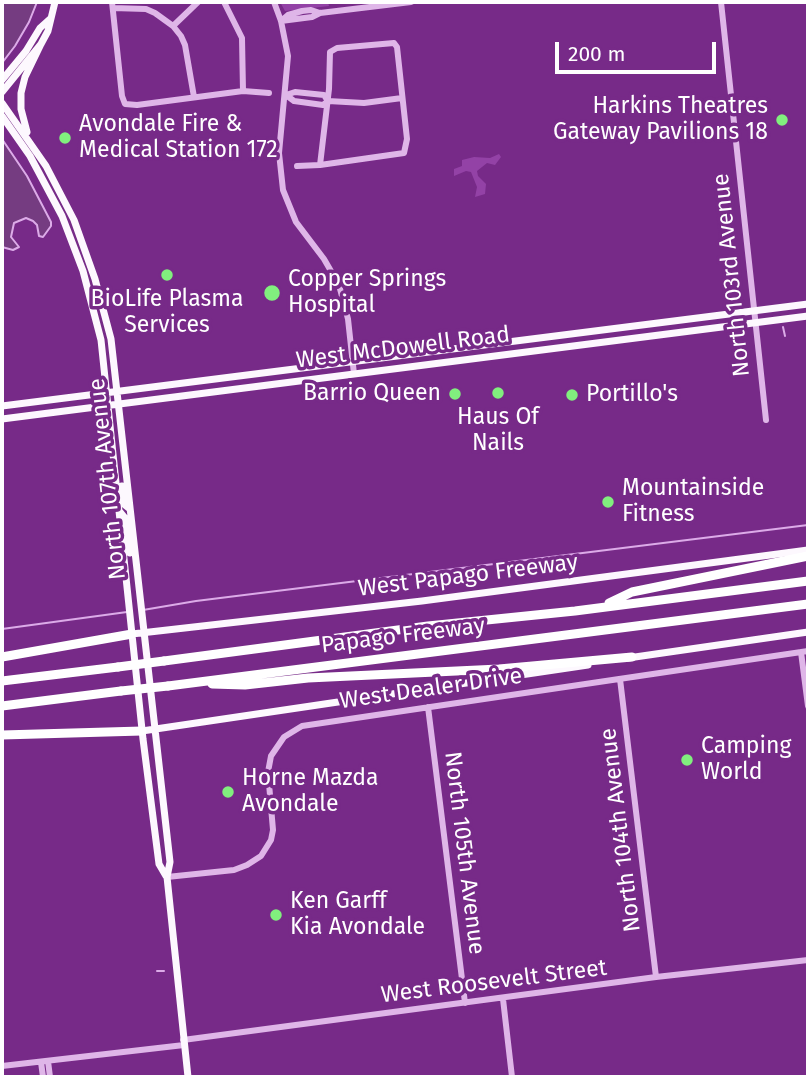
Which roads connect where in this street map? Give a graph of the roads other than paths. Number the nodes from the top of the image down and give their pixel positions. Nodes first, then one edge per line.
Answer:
1 (55, 2) edge
2 (198, 2) edge
3 (224, 2) edge
4 (274, 2) edge
5 (333, 2) edge
6 (411, 2) edge
7 (721, 2) edge
8 (112, 5) edge
9 (334, 11) junction
10 (50, 18) junction
11 (281, 20) junction
12 (173, 26) junction
13 (41, 44) junction
14 (2, 80) edge
15 (243, 91) junction
16 (2, 92) edge
17 (269, 93) dead end
18 (310, 93) junction
19 (286, 95) junction
20 (194, 97) junction
21 (402, 97) junction
22 (328, 101) junction
23 (2, 103) edge
24 (309, 103) junction
25 (2, 116) edge
26 (34, 146) junction
27 (320, 165) junction
28 (297, 166) dead end
29 (47, 167) junction
30 (39, 171) junction
31 (808, 304) edge
32 (753, 311) junction
33 (808, 316) edge
34 (754, 323) junction
35 (353, 361) junction
36 (354, 374) junction
37 (118, 390) junction
38 (107, 391) junction
39 (120, 405) junction
40 (2, 406) edge
41 (109, 407) junction
42 (2, 419) edge
43 (766, 420) dead end
44 (116, 472) junction
45 (130, 509) junction
46 (119, 511) junction
47 (808, 550) edge
48 (808, 556) edge
49 (137, 569) junction
50 (808, 581) edge
51 (808, 604) edge
52 (601, 606) junction
53 (808, 632) edge
54 (145, 633) junction
55 (132, 634) junction
56 (805, 651) edge
57 (2, 657) edge
58 (632, 657) junction
59 (620, 679) junction
60 (2, 681) edge
61 (186, 683) junction
62 (2, 706) edge
63 (808, 706) edge
64 (428, 707) junction
65 (155, 729) junction
66 (142, 730) junction
67 (2, 735) edge
68 (167, 877) junction
69 (808, 960) edge
70 (656, 977) junction
71 (503, 999) junction
72 (465, 1003) junction
73 (184, 1042) junction
74 (45, 1061) junction
75 (2, 1066) edge
76 (43, 1077) edge
77 (50, 1077) edge
78 (188, 1077) edge
79 (512, 1077) edge

1 - 10 main road
2 - 12 street
3 - 15 street
4 - 11 street
5 - 9 street
6 - 9 street
7 - 32 street, North 103rd Avenue
8 - 12 street
8 - 20 street
9 - 11 street
10 - 13 main road
10 - 14 main road
11 - 19 street
12 - 20 street
13 - 16 main road
13 - 26 main road
15 - 17 street
15 - 20 street
18 - 19 street
18 - 22 street
18 - 24 street
19 - 24 street
19 - 35 street
21 - 22 street
21 - 22 street
21 - 27 street
22 - 24 street
22 - 27 street
23 - 26 main road, North 107th Avenue
25 - 30 main road, North 107th Avenue
26 - 29 main road, North 107th Avenue
27 - 28 street
29 - 30 main road
29 - 37 main road, North 107th Avenue
30 - 38 main road, North 107th Avenue
31 - 32 main road, West McDowell Road
32 - 34 street, North 103rd Avenue
32 - 35 main road, West McDowell Road
33 - 34 main road, West McDowell Road
34 - 36 main road, West McDowell Road
34 - 43 street, North 103rd Avenue
35 - 36 street
35 - 37 main road, West McDowell Road
36 - 39 main road, West McDowell Road
37 - 38 main road, West McDowell Road
37 - 39 main road, North 107th Avenue
38 - 40 main road, West McDowell Road
38 - 41 main road, North 107th Avenue
39 - 41 main road, West McDowell Road
39 - 45 main road, North 107th Avenue
41 - 42 main road, West McDowell Road
41 - 44 main road, North 107th Avenue
44 - 45 main road
44 - 46 main road, North 107th Avenue
45 - 49 main road, North 107th Avenue
46 - 49 main road
46 - 55 main road, North 107th Avenue
47 - 54 main road, West Papago Freeway
48 - 52 highway
49 - 54 main road, North 107th Avenue
50 - 52 highway, Papago Freeway
51 - 61 highway, Papago Freeway
52 - 60 highway, Papago Freeway, bridge
53 - 58 main road
54 - 55 main road, West Papago Freeway
54 - 65 main road, North 107th Avenue
55 - 57 highway
55 - 66 main road, North 107th Avenue
56 - 59 street, West Dealer Drive
56 - 63 street
58 - 61 highway
58 - 65 main road
59 - 64 street, West Dealer Drive
59 - 70 street, North 104th Avenue
61 - 62 highway, Papago Freeway, bridge
64 - 68 street, West Dealer Drive
64 - 72 street, North 105th Avenue
65 - 66 main road
65 - 68 main road, North 107th Avenue
66 - 67 highway
66 - 68 main road, North 107th Avenue
68 - 73 main road, North 107th Avenue
69 - 70 street, West Roosevelt Street
70 - 71 street, West Roosevelt Street
71 - 72 street, West Roosevelt Street
71 - 79 street
72 - 73 street, West Roosevelt Street
73 - 74 street, West Roosevelt Street
73 - 78 main road, North 107th Avenue
74 - 75 street, West Roosevelt Street
74 - 76 street
74 - 77 street

